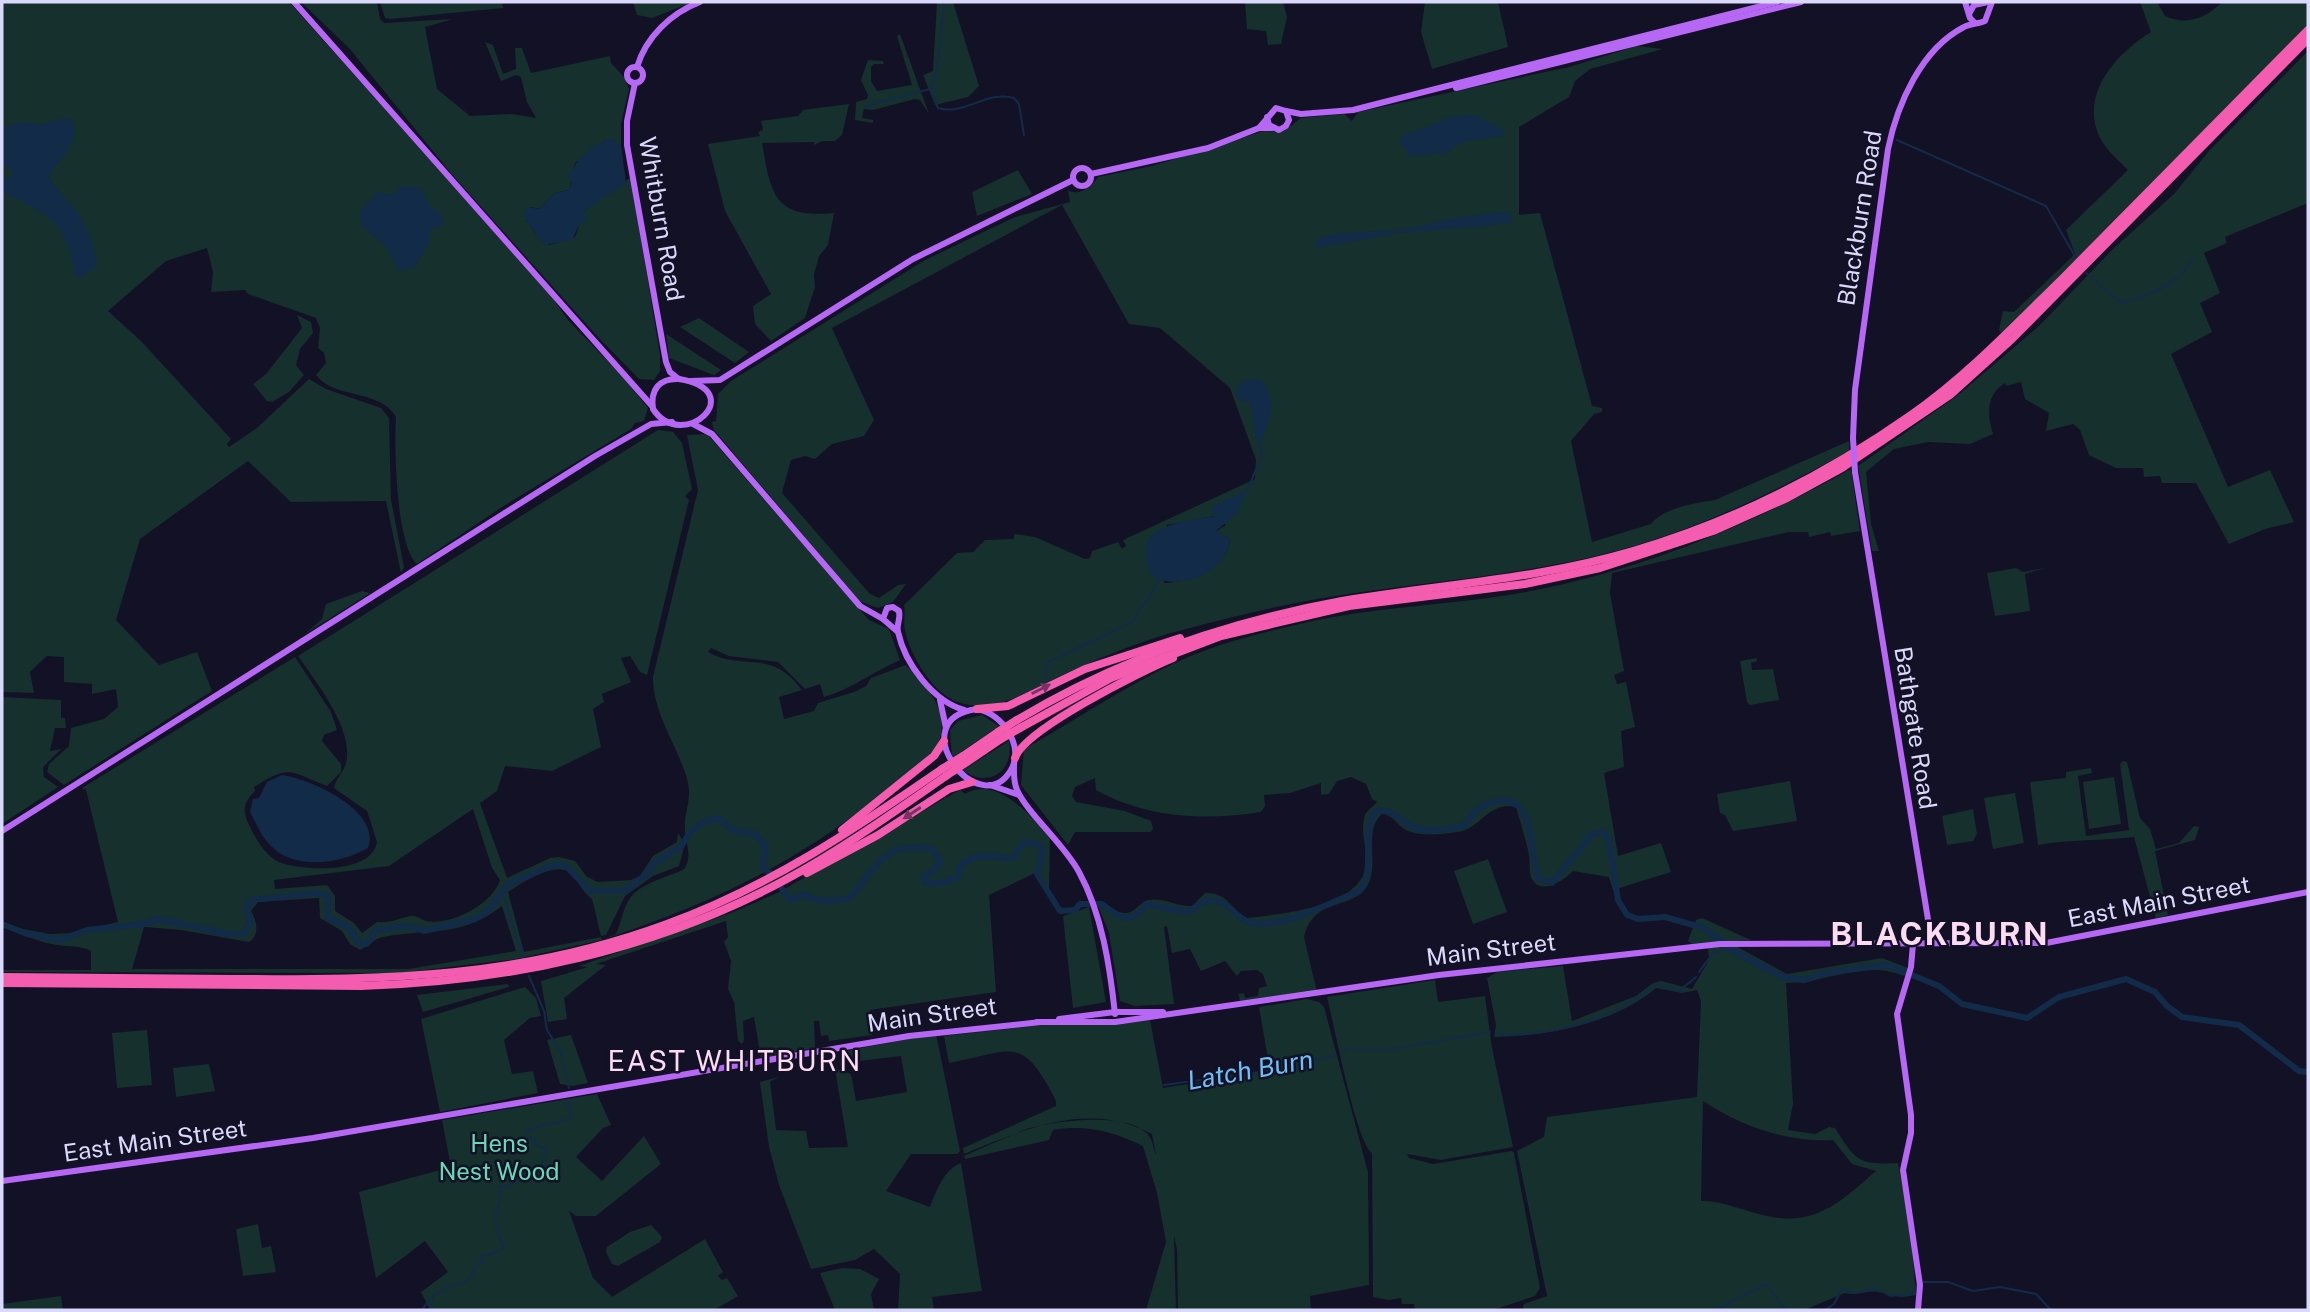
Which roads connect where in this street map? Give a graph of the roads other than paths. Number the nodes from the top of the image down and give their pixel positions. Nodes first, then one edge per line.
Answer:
1 (294, 2) edge
2 (700, 2) edge
3 (1777, 2) edge
4 (1801, 2) edge
5 (1965, 2) edge
6 (1982, 3) edge
7 (1969, 15) junction
8 (1975, 23) junction
9 (1964, 27) junction
10 (2308, 30) edge
11 (2308, 39) edge
12 (1413, 96) junction
13 (1286, 111) junction
14 (1301, 114) junction
15 (1268, 117) junction
16 (1289, 120) junction
17 (1259, 128) junction
18 (1272, 128) junction
19 (1091, 174) junction
20 (1073, 180) junction
21 (666, 362) junction
22 (629, 377) junction
23 (679, 379) junction
24 (720, 380) junction
25 (691, 381) junction
26 (657, 386) junction
27 (710, 398) junction
28 (653, 407) junction
29 (710, 407) junction
30 (672, 422) junction
31 (693, 424) junction
32 (644, 428) junction
33 (712, 434) junction
34 (1855, 472) joint
35 (1346, 601) junction
36 (883, 615) junction
37 (894, 624) junction
38 (1261, 625) junction
39 (939, 698) junction
40 (977, 709) junction
41 (964, 710) junction
42 (1018, 724) junction
43 (946, 728) junction
44 (944, 741) junction
45 (1015, 757) junction
46 (944, 773) junction
47 (972, 782) junction
48 (988, 784) junction
49 (1020, 796) junction
50 (2, 831) edge
51 (751, 888) junction
52 (2308, 892) edge
53 (647, 938) junction
54 (1734, 943) joint
55 (1913, 944) junction
56 (1932, 944) junction
57 (2, 977) edge
58 (2, 984) edge
59 (1177, 1012) junction
60 (1115, 1017) junction
61 (543, 1098) joint
62 (313, 1138) junction
63 (295, 1142) dead end
64 (2, 1181) edge
65 (1918, 1310) edge

1 - 22 main road
2 - 21 main road, Whitburn Road
3 - 12 main road
4 - 12 main road
5 - 7 main road
6 - 7 main road
6 - 8 main road
7 - 8 main road
7 - 9 main road, Blackburn Road
8 - 9 main road, Blackburn Road
9 - 34 main road, Blackburn Road, bridge
10 - 35 highway
11 - 38 highway
12 - 14 main road
13 - 14 main road
13 - 15 main road
13 - 16 main road
14 - 16 main road
15 - 17 main road
15 - 18 main road
16 - 18 main road
17 - 18 main road
17 - 19 main road
19 - 20 main road
19 - 20 main road
20 - 24 main road
21 - 23 main road, Whitburn Road
21 - 26 main road, Whitburn Road
22 - 26 main road
22 - 28 main road
23 - 25 main road
23 - 26 main road
24 - 25 main road
24 - 27 main road
25 - 27 main road
26 - 28 main road
27 - 29 main road
28 - 30 main road
28 - 32 main road
29 - 31 main road
29 - 33 main road
30 - 31 main road
30 - 32 main road
31 - 33 main road
32 - 50 main road
33 - 36 main road
34 - 56 main road, Bathgate Road
40 -> 35 highway
35 - 42 highway
36 - 37 main road
36 - 37 main road
37 - 39 main road
38 - 42 highway
38 - 45 highway
39 - 41 main road
39 - 43 main road
40 - 41 main road
40 - 45 main road
41 - 43 main road
42 - 46 highway, bridge
43 - 44 main road
44 - 47 main road
44 - 51 highway
45 - 48 main road
45 - 49 main road
46 - 51 highway
46 - 53 highway
47 - 48 main road
47 -> 53 highway
48 - 49 main road
49 - 60 main road
51 - 57 highway
52 - 56 main road, East Main Street
53 - 58 highway
54 - 55 main road, East Main Street
54 - 59 main road, Main Street
55 - 56 main road, East Main Street
55 - 65 main road
59 - 60 main road, Main Street
59 - 60 main road, Main Street
60 - 61 main road, Main Street
61 - 62 main road, East Main Street
62 - 63 main road, East Main Street
62 - 64 main road, East Main Street

